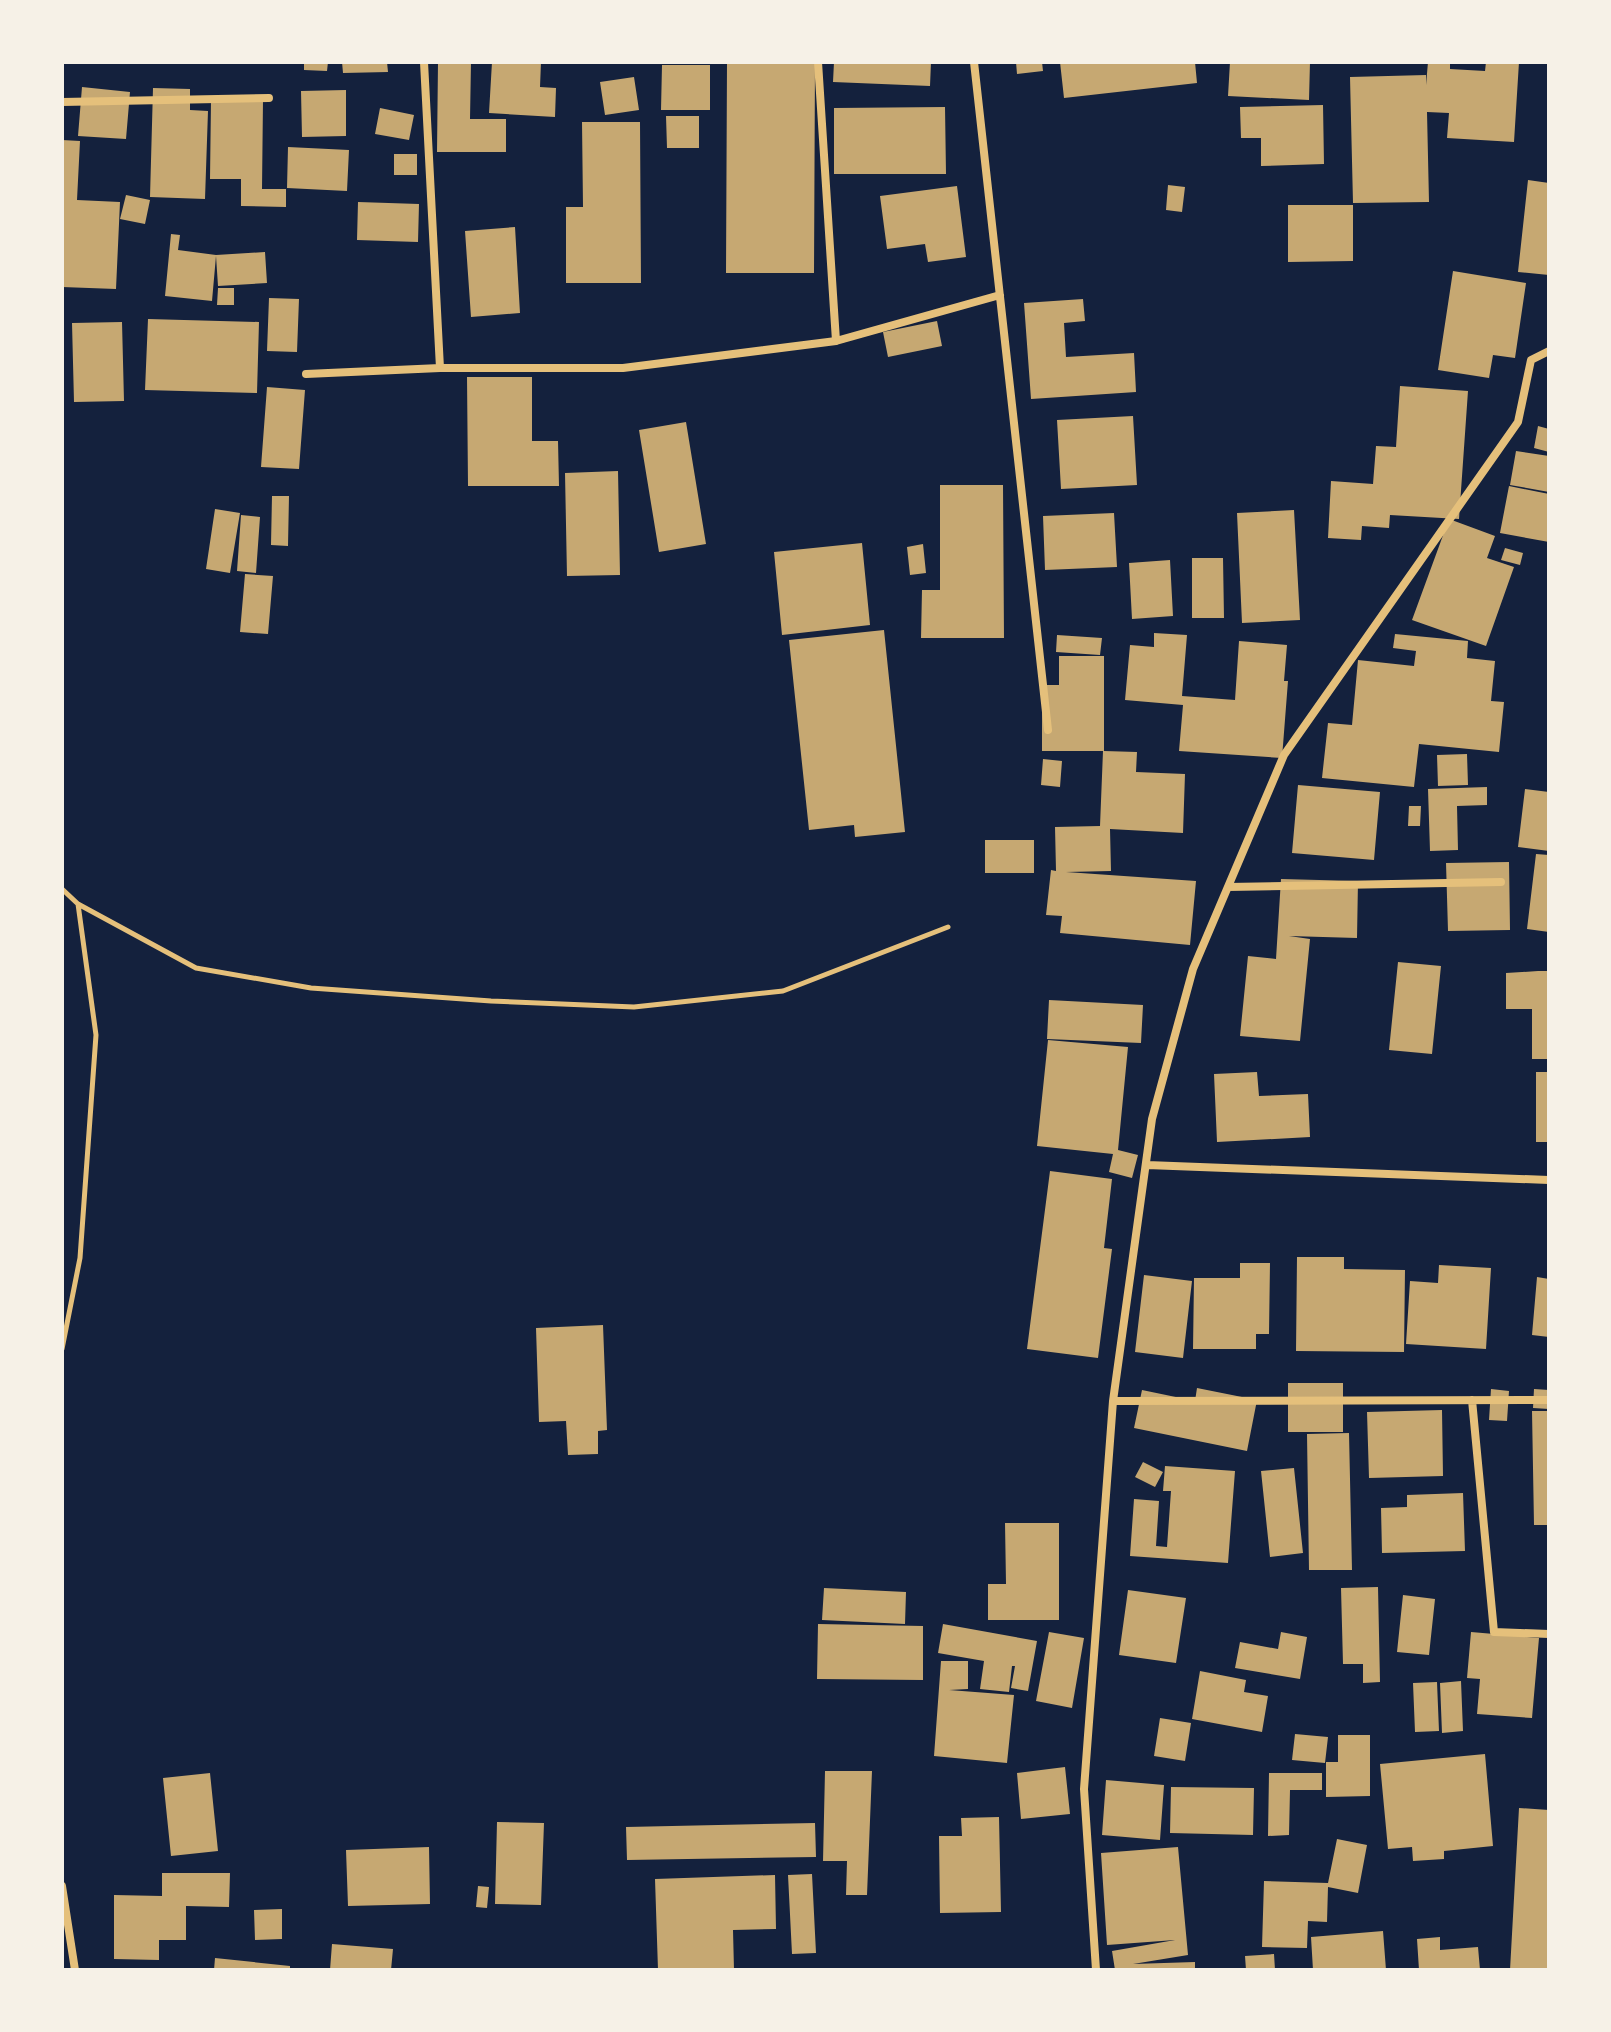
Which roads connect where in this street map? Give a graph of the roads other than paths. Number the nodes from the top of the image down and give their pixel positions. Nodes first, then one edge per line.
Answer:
1 (424, 62) edge
2 (818, 62) edge
3 (974, 62) edge
4 (269, 98) dead end
5 (62, 102) edge
6 (1000, 295) junction
7 (836, 341) junction
8 (1549, 351) edge
9 (440, 368) junction
10 (306, 374) dead end
11 (1048, 730) dead end
12 (1501, 882) dead end
13 (1228, 887) junction
14 (1147, 1165) junction
15 (1549, 1180) edge
16 (1472, 1400) junction
17 (1549, 1400) edge
18 (1113, 1401) junction
19 (1549, 1634) edge
20 (62, 1886) edge
21 (75, 1970) edge
22 (1096, 1970) edge

1 - 9 street
2 - 7 street
3 - 6 street
4 - 5 street
6 - 7 street
6 - 11 street
7 - 9 street
8 - 13 street
9 - 10 street
12 - 13 street
13 - 14 street
14 - 15 street
14 - 18 street
16 - 17 street
16 - 18 street
16 - 19 street
18 - 22 street
20 - 21 street

